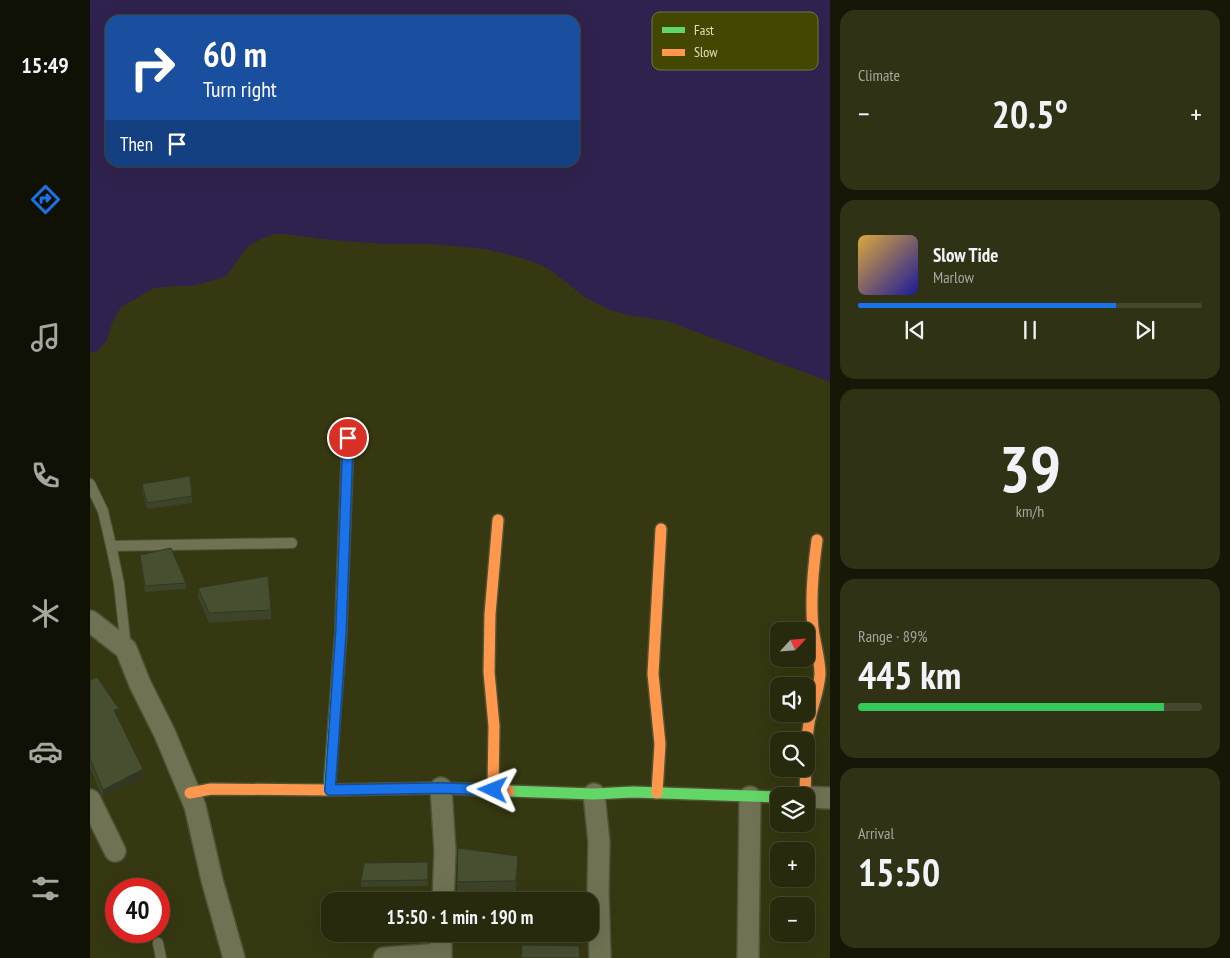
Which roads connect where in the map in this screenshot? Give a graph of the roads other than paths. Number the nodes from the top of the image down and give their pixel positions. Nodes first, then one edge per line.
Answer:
1 (348, 438) dead end
2 (90, 484) edge
3 (498, 520) dead end
4 (662, 529) dead end
5 (817, 540) dead end
6 (292, 543) dead end
7 (110, 546) junction
8 (90, 621) edge
9 (126, 649) junction
10 (806, 787) edge
11 (441, 788) junction
12 (330, 790) junction
13 (493, 790) junction
14 (190, 792) junction
15 (657, 793) junction
16 (594, 794) junction
17 (750, 797) junction
18 (770, 797) edge
19 (815, 797) edge
20 (830, 798) edge
21 (90, 800) edge
22 (115, 851) dead end
23 (443, 892) edge
24 (158, 944) dead end
25 (441, 949) edge
26 (161, 958) edge
27 (234, 958) edge
28 (384, 958) edge
29 (600, 958) edge
30 (748, 958) edge

1 - 12 street
2 - 7 lane
3 - 13 street
4 - 15 street
5 - 10 street
6 - 7 lane
7 - 9 lane
8 - 9 street
9 - 14 street
11 - 12 street
11 - 13 street
11 - 23 street
12 - 14 street
13 - 16 street
14 - 27 street
15 - 16 street
15 - 17 street
16 - 29 street
17 - 18 street
17 - 30 street
19 - 20 street
21 - 22 street
24 - 26 lane
25 - 28 street

